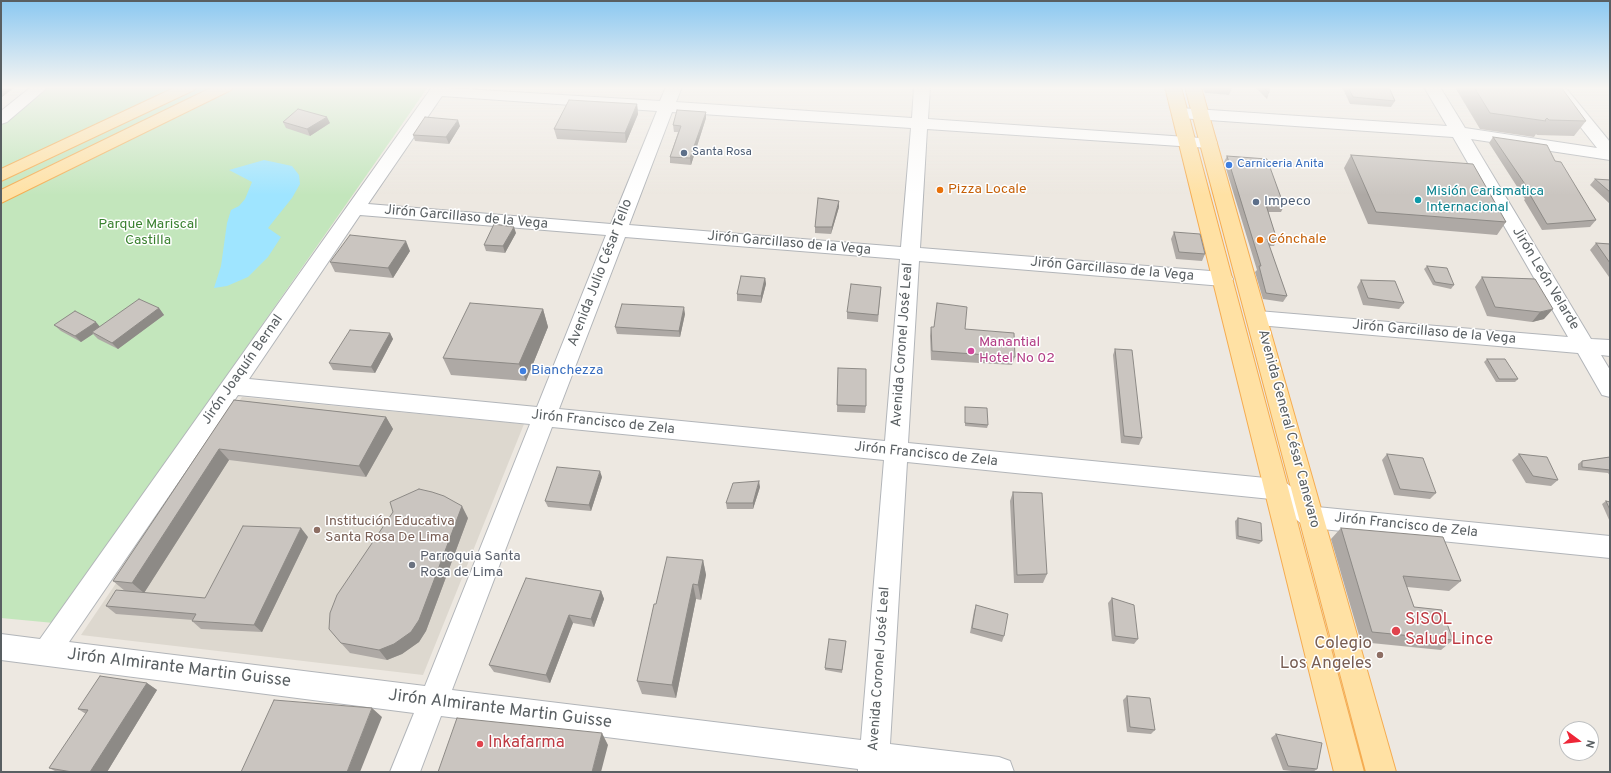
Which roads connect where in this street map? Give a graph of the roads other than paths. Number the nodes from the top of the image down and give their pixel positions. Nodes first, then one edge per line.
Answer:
1 (112, 123) edge
2 (149, 123) edge
3 (414, 123) edge
4 (660, 123) edge
5 (910, 123) edge
6 (1193, 123) edge
7 (1332, 123) edge
8 (1453, 123) edge
9 (1586, 123) edge
10 (919, 124) junction
11 (1458, 132) junction
12 (1198, 143) junction
13 (1610, 154) edge
14 (1, 176) edge
15 (1, 196) edge
16 (355, 208) junction
17 (618, 230) junction
18 (910, 253) junction
19 (1223, 279) junction
20 (1258, 318) junction
21 (1585, 346) junction
22 (1610, 348) edge
23 (232, 386) junction
24 (1610, 389) edge
25 (544, 417) junction
26 (896, 452) junction
27 (1276, 490) junction
28 (1312, 517) junction
29 (1610, 547) edge
30 (1, 647) edge
31 (46, 653) junction
32 (433, 701) junction
33 (874, 764) edge
34 (405, 772) edge
35 (999, 772) edge
36 (1349, 772) edge
37 (1381, 772) edge

1 - 14 main road
2 - 15 main road
3 - 16 street, Jirón Joaquín Bernal
4 - 17 street, Avenida Julio César Tello
5 - 10 street
6 - 12 main road, Avenida General César Canevaro
7 - 11 street
8 - 11 street, Jirón León Velarde
9 - 13 street
10 - 12 street
10 - 18 street, Avenida Coronel José Leal
11 - 13 street
11 - 21 street, Jirón León Velarde
12 - 19 main road, Avenida General César Canevaro
12 - 20 main road, Avenida General César Canevaro
16 - 17 street, Jirón Garcillaso de la Vega
16 - 23 street, Jirón Joaquín Bernal
17 - 18 street, Jirón Garcillaso de la Vega
17 - 25 street, Avenida Julio César Tello
18 - 19 street, Jirón Garcillaso de la Vega
18 - 26 street, Avenida Coronel José Leal
19 - 27 main road, Avenida General César Canevaro
20 - 21 street, Jirón Garcillaso de la Vega
20 - 28 main road, Avenida General César Canevaro
21 - 22 street, Jirón Garcillaso de la Vega
21 - 24 street, Jirón León Velarde
23 - 25 street, Jirón Francisco de Zela
23 - 31 street, Jirón Joaquín Bernal
25 - 26 street, Jirón Francisco de Zela
25 - 32 street, Avenida Julio César Tello
26 - 27 street, Jirón Francisco de Zela
26 - 33 street, Avenida Coronel José Leal
27 - 28 street
27 - 36 main road, Avenida General César Canevaro
28 - 29 street, Jirón Francisco de Zela
28 - 37 main road, Avenida General César Canevaro
30 - 31 street, Jirón Almirante Martin Guisse
31 - 32 street, Jirón Almirante Martin Guisse
32 - 33 street, Jirón Almirante Martin Guisse
32 - 34 street, Avenida Julio César Tello
33 - 35 street, Jirón Almirante Martin Guisse

